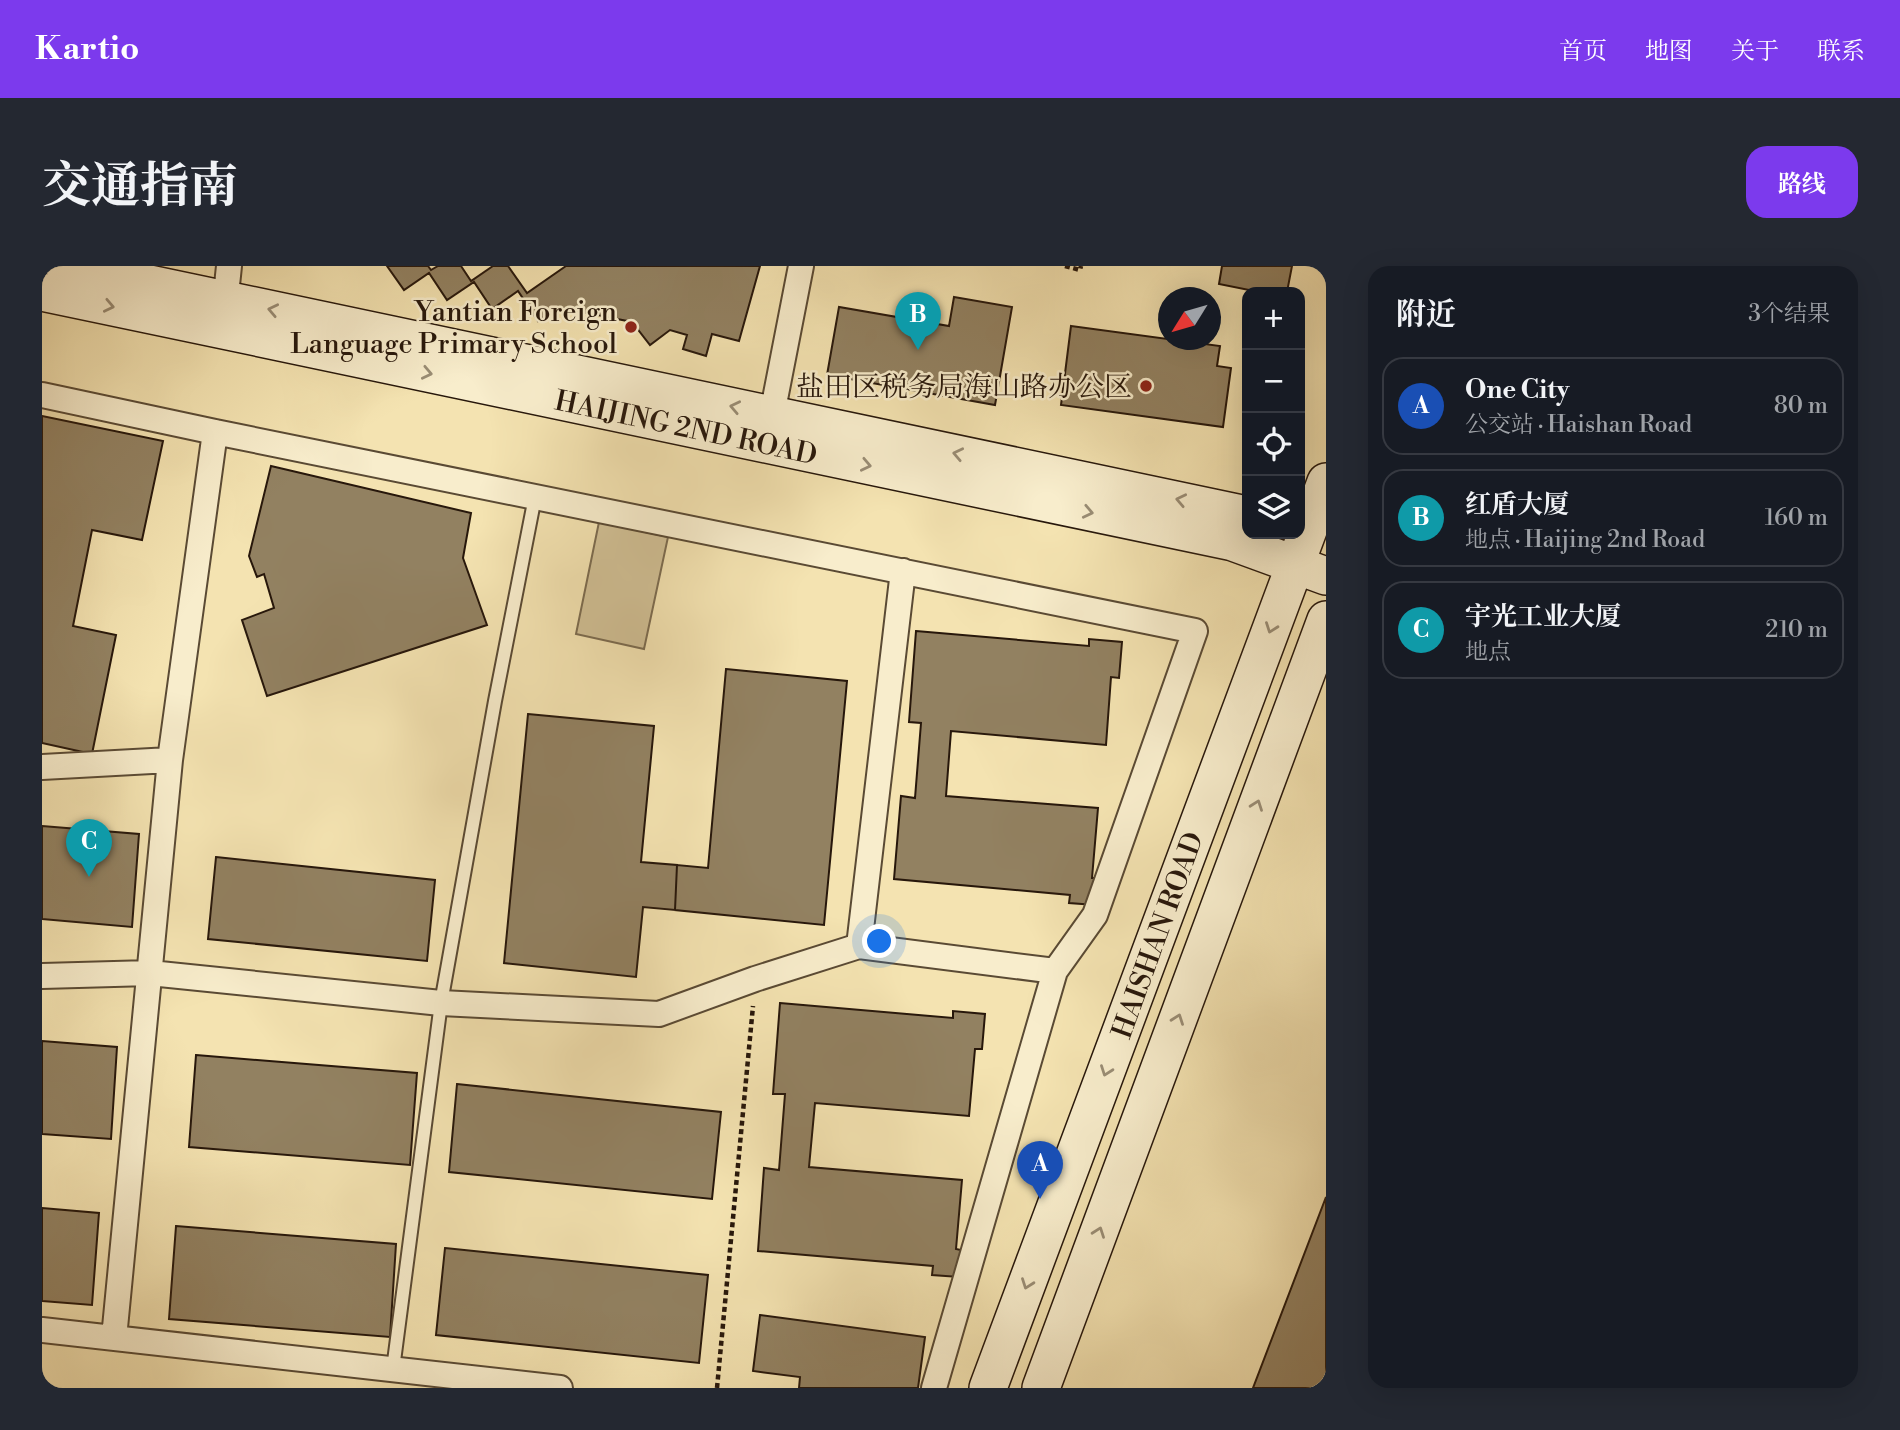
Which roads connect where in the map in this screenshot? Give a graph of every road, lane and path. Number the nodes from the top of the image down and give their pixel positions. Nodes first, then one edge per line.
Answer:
1 (64, 266) edge
2 (801, 266) edge
3 (1065, 266) edge
4 (1081, 266) edge
5 (42, 292) edge
6 (226, 299) edge
7 (42, 395) edge
8 (769, 429) junction
9 (215, 432) junction
10 (1326, 482) edge
11 (535, 497) junction
12 (1242, 514) edge
13 (1310, 551) edge
14 (903, 571) junction
15 (1326, 620) edge
16 (170, 760) junction
17 (42, 767) edge
18 (859, 947) junction
19 (1055, 971) junction
20 (150, 973) junction
21 (42, 976) edge
22 (755, 979) junction
23 (441, 1003) junction
24 (42, 1330) edge
25 (114, 1338) junction
26 (393, 1369) junction
27 (560, 1388) edge
28 (717, 1388) edge
29 (934, 1388) edge
30 (988, 1388) edge
31 (1041, 1388) edge

1 - 6 street, HAIJING 2ND ROAD
2 - 8 street
3 - 4 path
5 -> 6 street, HAIJING 2ND ROAD
6 - 8 street, HAIJING 2ND ROAD
7 - 9 street
12 -> 8 street, HAIJING 2ND ROAD
8 -> 13 street, HAIJING 2ND ROAD
9 - 11 street
9 - 16 street
10 - 13 street, HAISHAN ROAD
11 - 14 street
11 - 23 lane
13 -> 30 street, HAISHAN ROAD
14 - 18 street
14 - 19 street
31 -> 15 street, HAISHAN ROAD
16 - 17 street
16 - 20 street
18 - 19 street
18 - 22 street
19 - 29 street
20 - 21 street
20 - 23 street
20 - 25 street
22 - 23 street
22 - 28 path
23 - 26 lane
24 - 25 street
25 - 26 street
26 - 27 street

